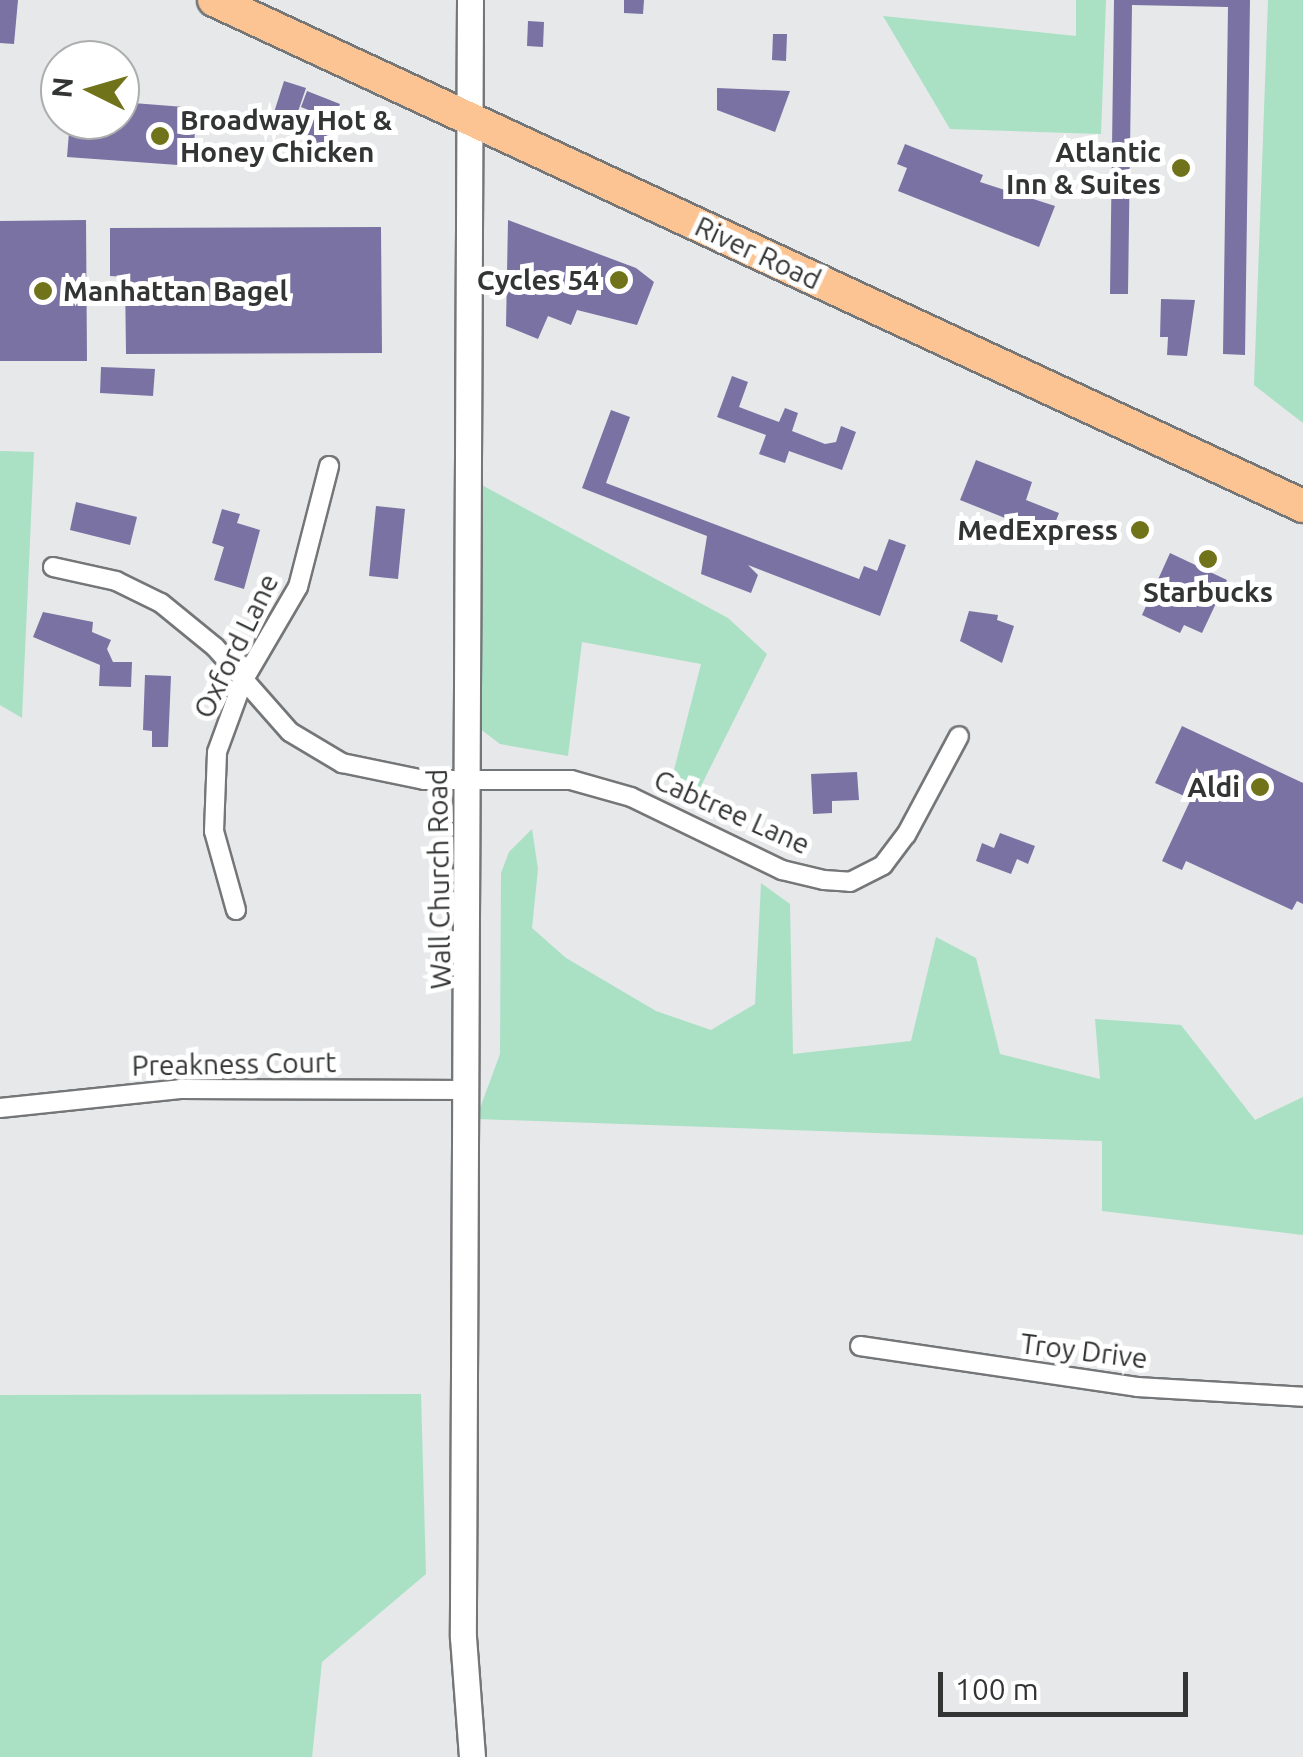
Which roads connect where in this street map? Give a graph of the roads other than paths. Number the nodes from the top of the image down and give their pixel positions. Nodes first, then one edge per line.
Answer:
1 (214, 0) edge
2 (470, 0) edge
3 (473, 122) junction
4 (329, 466) dead end
5 (1303, 506) edge
6 (53, 567) dead end
7 (243, 681) junction
8 (959, 736) dead end
9 (467, 781) junction
10 (236, 910) dead end
11 (469, 1090) junction
12 (0, 1108) edge
13 (860, 1346) dead end
14 (1303, 1397) edge
15 (472, 1757) edge

1 - 3 highway, River Road
2 - 3 street, Wall Church Road
3 - 5 highway, River Road
3 - 9 street, Wall Church Road
4 - 7 street, Oxford Lane
6 - 7 street, Cabtree Lane
7 - 9 street, Cabtree Lane
7 - 10 street, Oxford Lane
8 - 9 street, Cabtree Lane
9 - 11 street, Wall Church Road
11 - 12 street, Preakness Court
11 - 15 street, Wall Church Road
13 - 14 street, Troy Drive

